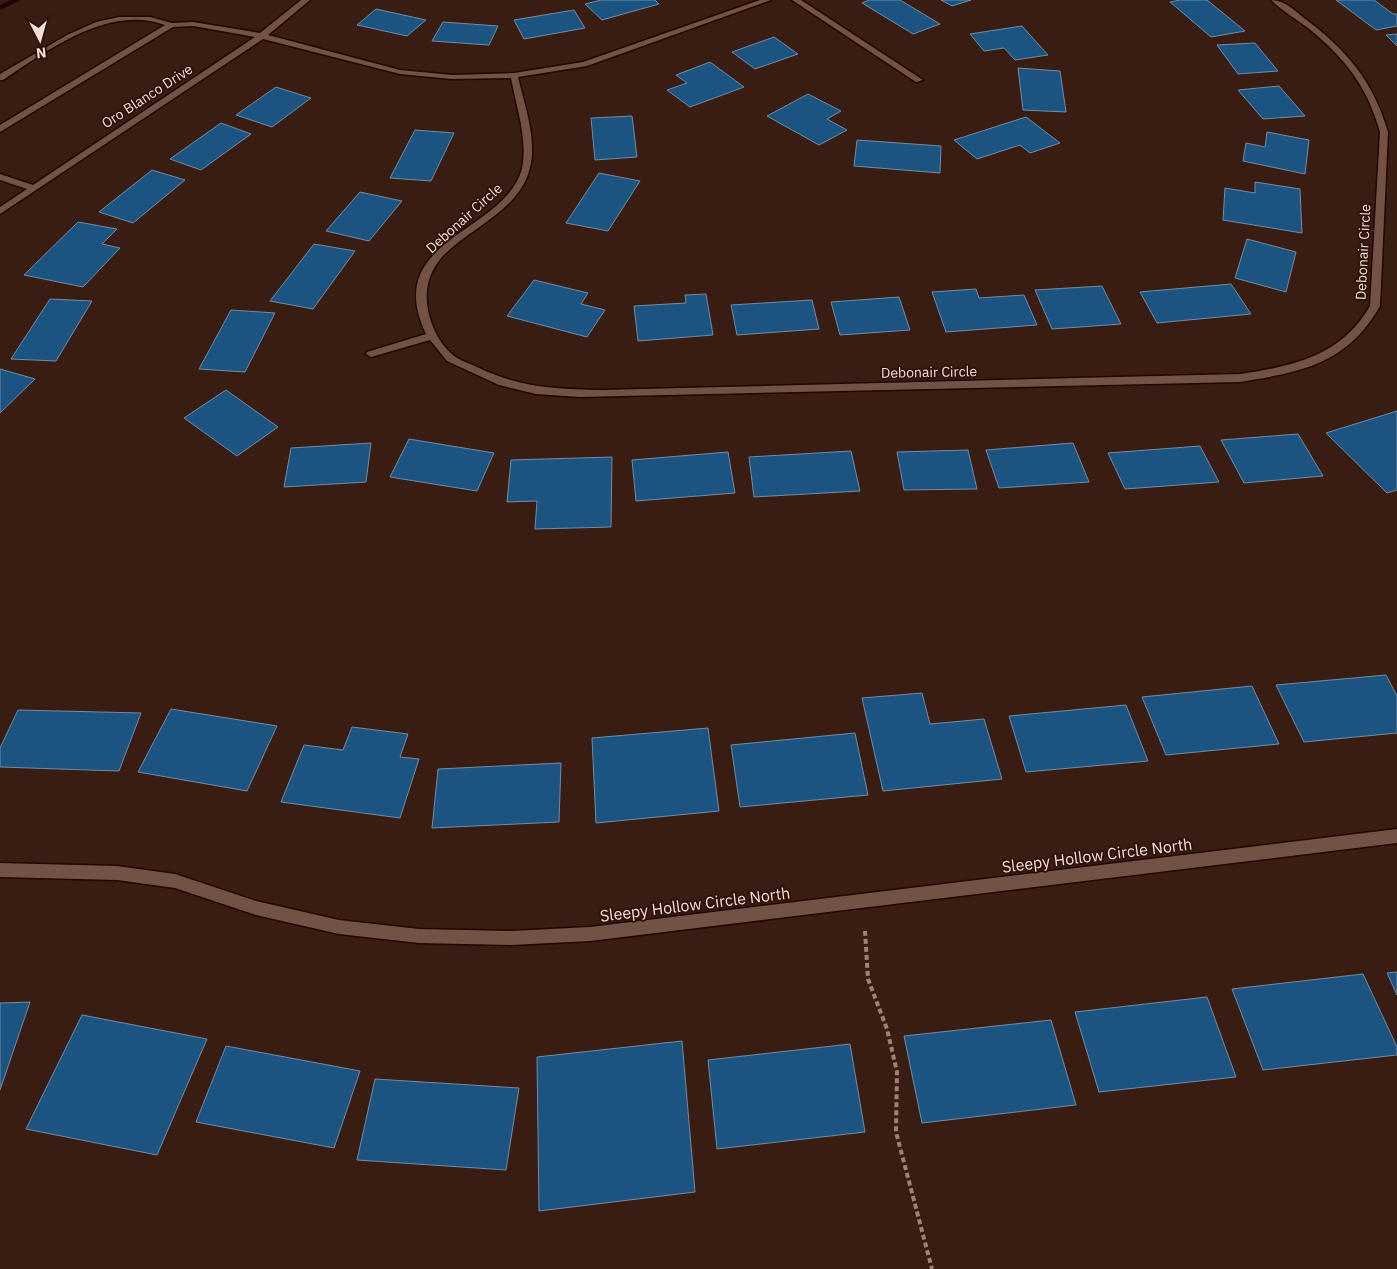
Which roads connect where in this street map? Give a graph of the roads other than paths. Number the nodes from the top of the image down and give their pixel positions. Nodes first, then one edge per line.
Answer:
1 (306, 0) edge
2 (767, 0) edge
3 (796, 0) edge
4 (1276, 0) edge
5 (171, 25) junction
6 (262, 36) junction
7 (514, 75) junction
8 (0, 78) edge
9 (920, 80) dead end
10 (0, 129) edge
11 (0, 177) edge
12 (33, 188) junction
13 (0, 211) edge
14 (431, 336) junction
15 (371, 354) dead end
16 (1397, 836) edge
17 (0, 870) edge

1 - 6 street, Oro Blanco Drive
2 - 7 street
3 - 9 street
4 - 14 street, Debonair Circle
5 - 6 street
5 - 8 street
5 - 10 street
6 - 7 street
6 - 12 street, Oro Blanco Drive
7 - 14 street, Debonair Circle
11 - 12 street
12 - 13 street, Oro Blanco Drive
14 - 15 street
16 - 17 street, Sleepy Hollow Circle North

